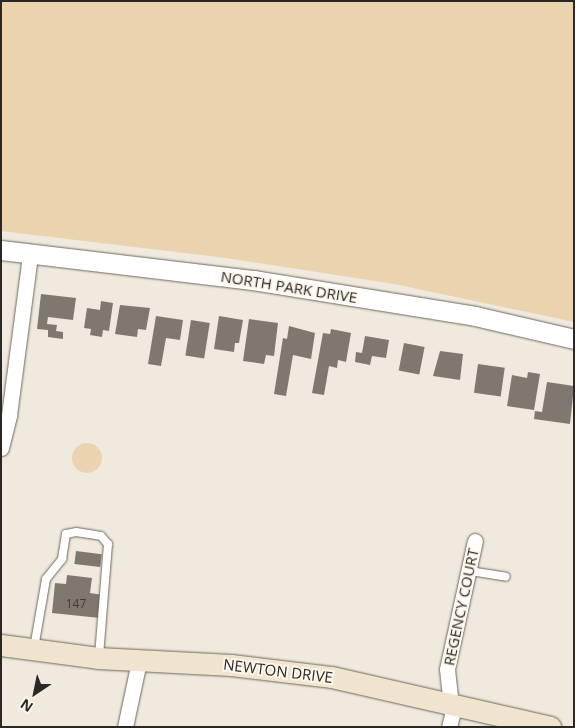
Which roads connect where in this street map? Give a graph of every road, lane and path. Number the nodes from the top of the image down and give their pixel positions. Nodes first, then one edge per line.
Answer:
1 (1, 250) edge
2 (30, 255) junction
3 (574, 340) edge
4 (1, 448) edge
5 (475, 541) dead end
6 (470, 571) junction
7 (506, 577) dead end
8 (1, 645) edge
9 (34, 650) junction
10 (98, 658) junction
11 (139, 661) junction
12 (451, 703) junction
13 (125, 727) edge
14 (449, 727) edge
15 (550, 727) edge

1 - 2 street, NORTH PARK DRIVE
2 - 3 street, NORTH PARK DRIVE
2 - 4 street
5 - 6 street, REGENCY COURT
6 - 7 lane
6 - 12 street, REGENCY COURT
8 - 9 main road, NEWTON DRIVE
9 - 10 main road, NEWTON DRIVE
9 - 10 lane
10 - 11 main road, NEWTON DRIVE
11 - 12 main road, NEWTON DRIVE
11 - 13 street
12 - 14 street, REGENCY COURT
12 - 15 main road, NEWTON DRIVE

